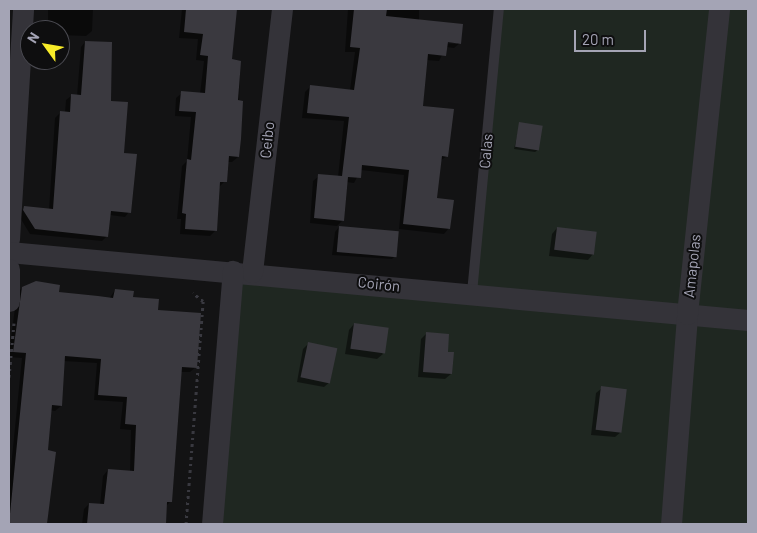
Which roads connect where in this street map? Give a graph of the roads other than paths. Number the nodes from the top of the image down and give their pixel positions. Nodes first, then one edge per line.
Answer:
1 (23, 9) edge
2 (282, 9) edge
3 (499, 9) edge
4 (720, 9) edge
5 (9, 239) edge
6 (9, 252) edge
7 (9, 269) edge
8 (243, 272) junction
9 (472, 293) junction
10 (11, 310) edge
11 (687, 314) junction
12 (748, 320) edge
13 (212, 524) edge
14 (671, 524) edge

1 - 5 street
2 - 8 street, Ceibo
3 - 9 lane, Calas
4 - 11 street, Amapolas
6 - 8 street, Coirón
7 - 10 street
8 - 9 street, Coirón
8 - 13 street, Ceibo
9 - 11 street, Coirón
11 - 12 street, Coirón
11 - 14 street, Amapolas

